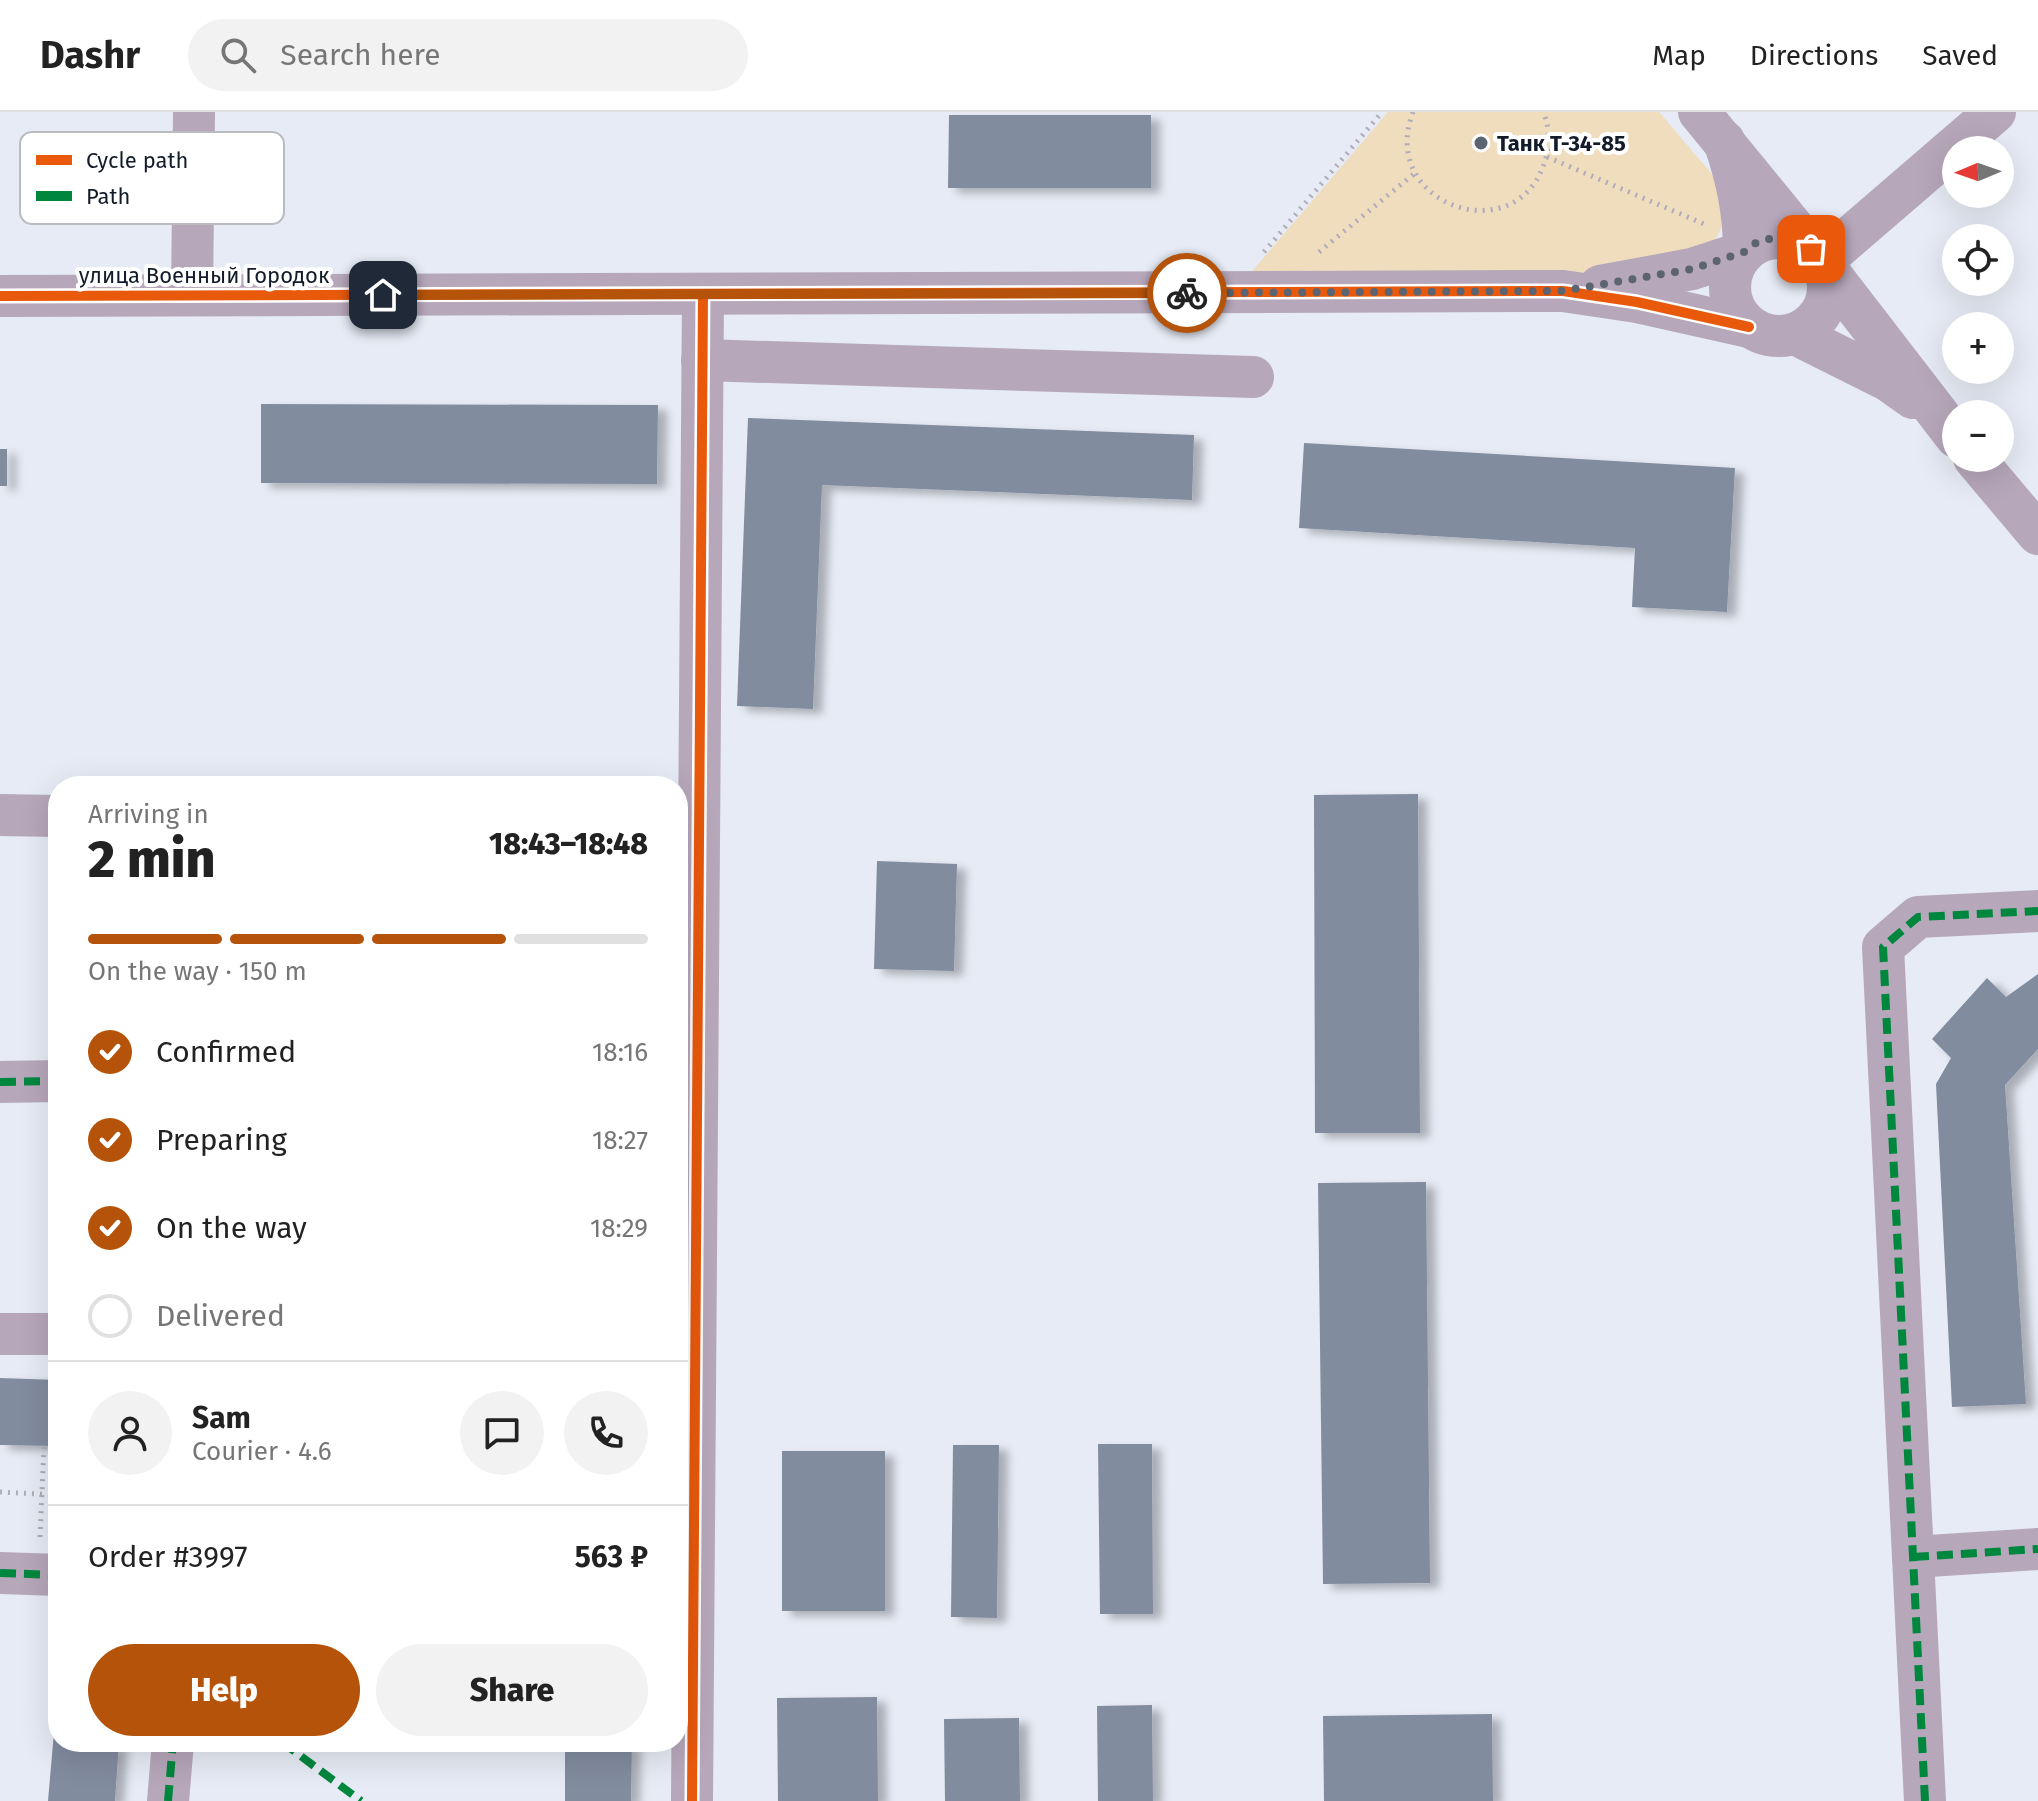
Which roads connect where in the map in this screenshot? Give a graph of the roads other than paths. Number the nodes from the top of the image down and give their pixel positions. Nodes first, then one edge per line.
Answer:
1 (194, 112) edge
2 (1995, 112) edge
3 (1712, 126) edge
4 (194, 132) edge
5 (193, 224) edge
6 (1744, 252) junction
7 (1816, 256) junction
8 (1563, 291) junction
9 (703, 294) junction
10 (192, 295) junction
11 (0, 296) edge
12 (1749, 327) junction
13 (1795, 334) junction
14 (702, 360) junction
15 (1253, 377) dead end
16 (1942, 420) edge
17 (1942, 422) edge
18 (1986, 472) edge
19 (2038, 534) edge
20 (0, 815) edge
21 (48, 816) edge
22 (688, 827) edge
23 (2038, 911) edge
24 (48, 1081) edge
25 (0, 1082) edge
26 (0, 1334) edge
27 (48, 1334) edge
28 (688, 1544) edge
29 (2038, 1549) edge
30 (1913, 1557) junction
31 (172, 1752) edge
32 (168, 1801) edge
33 (692, 1801) edge
34 (1925, 1801) edge

1 - 4 street
2 - 7 street
3 - 6 street
3 - 7 street
5 - 10 street
6 - 7 street
6 - 8 street
6 - 12 street
7 - 13 street
7 - 16 street
8 - 9 street, улица Военный Городок
8 - 12 street, улица Военный Городок
9 - 10 street, улица Военный Городок
9 - 14 street
10 - 11 street, улица Военный Городок
12 - 13 street
13 - 17 street
14 - 15 street
14 - 22 street
18 - 19 street
20 - 21 street
23 - 30 street
24 - 25 street
26 - 27 street
28 - 33 street
29 - 30 street
30 - 34 street
31 - 32 street

